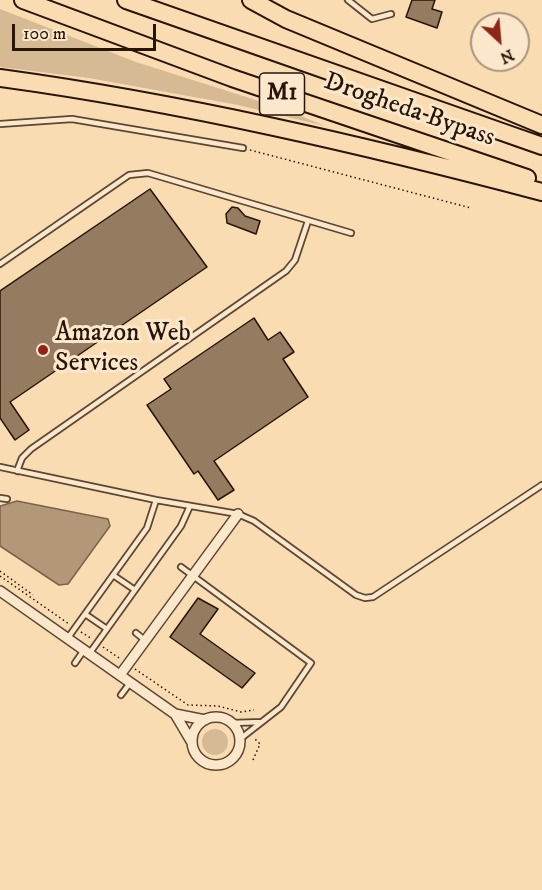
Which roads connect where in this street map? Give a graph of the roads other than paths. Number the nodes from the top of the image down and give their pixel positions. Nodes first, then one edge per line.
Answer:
1 (23, 0) edge
2 (126, 0) edge
3 (251, 0) edge
4 (348, 0) edge
5 (391, 14) dead end
6 (0, 78) edge
7 (0, 124) edge
8 (542, 125) edge
9 (542, 146) edge
10 (243, 148) road end
11 (542, 183) edge
12 (542, 192) edge
13 (308, 221) junction
14 (351, 233) dead end
15 (0, 264) edge
16 (0, 467) edge
17 (17, 471) junction
18 (542, 485) edge
19 (0, 498) edge
20 (7, 499) dead end
21 (156, 500) junction
22 (190, 506) junction
23 (238, 514) junction
24 (181, 567) dead end
25 (113, 575) junction
26 (192, 578) junction
27 (135, 590) junction
28 (0, 591) edge
29 (85, 614) junction
30 (107, 629) junction
31 (136, 633) dead end
32 (67, 639) junction
33 (146, 641) junction
34 (86, 652) junction
35 (75, 663) dead end
36 (120, 675) junction
37 (130, 683) junction
38 (121, 695) dead end
39 (175, 714) junction
40 (205, 720) junction
41 (263, 722) junction
42 (232, 723) junction
43 (240, 739) junction
44 (191, 741) junction

1 - 11 highway, Drogheda Bypass / M1
2 - 9 highway, Drogheda Bypass / M1
3 - 8 highway
4 - 5 lane
6 - 12 highway
7 - 10 lane
13 - 14 lane
13 - 15 lane
13 - 17 lane
16 - 17 lane
17 - 21 lane
18 - 23 lane
19 - 20 lane
21 - 22 lane
21 - 25 lane
22 - 23 lane
22 - 27 lane
23 - 26 street
24 - 26 lane
25 - 27 lane
25 - 29 lane
26 - 33 street
26 - 41 lane
27 - 30 lane
28 - 32 street
29 - 30 lane
29 - 32 lane
30 - 34 lane
31 - 33 lane
32 - 34 street
33 - 36 street
34 - 35 lane
34 - 36 street
36 - 37 street
37 - 38 lane
37 - 39 street
39 - 40 street
39 - 44 street
40 - 42 street
40 - 44 street
41 - 42 lane
41 - 43 lane
42 - 43 street
43 - 44 street

